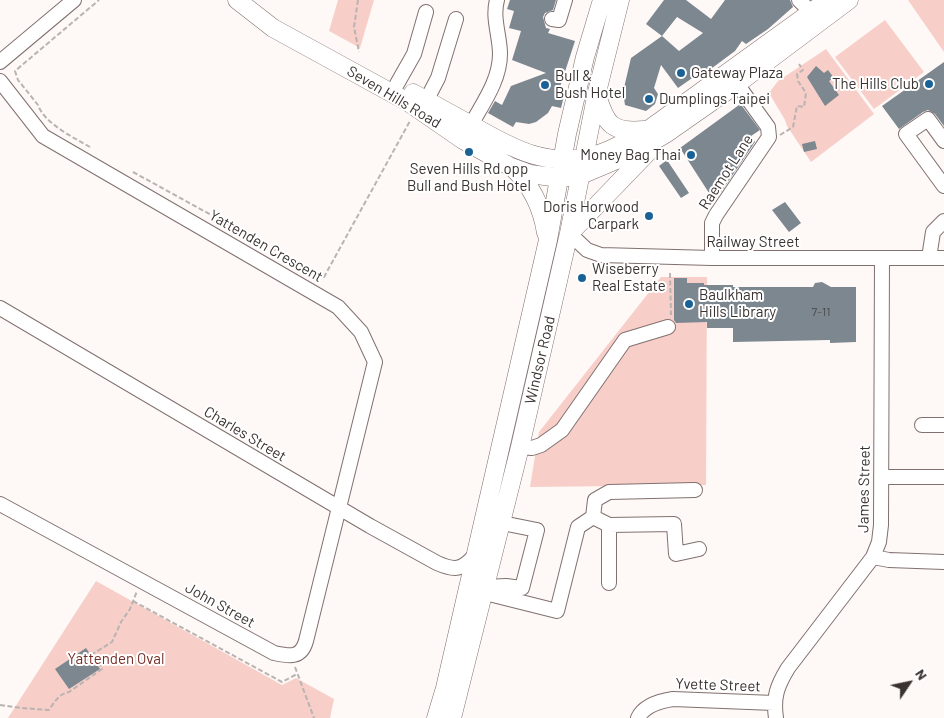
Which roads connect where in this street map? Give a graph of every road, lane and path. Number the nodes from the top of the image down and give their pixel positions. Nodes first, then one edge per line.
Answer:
1 (99, 0) edge
2 (237, 0) edge
3 (254, 0) edge
4 (358, 0) edge
5 (497, 0) edge
6 (565, 0) edge
7 (602, 0) edge
8 (620, 0) edge
9 (828, 0) edge
10 (849, 0) edge
11 (69, 2) edge
12 (805, 6) edge
13 (426, 12) dead end
14 (552, 18) dead end
15 (456, 19) dead end
16 (360, 52) dead end
17 (0, 62) edge
18 (799, 64) dead end
19 (0, 81) edge
20 (397, 84) junction
21 (737, 84) junction
22 (597, 92) junction
23 (426, 101) junction
24 (412, 117) dead end
25 (471, 125) junction
26 (648, 130) junction
27 (667, 133) junction
28 (780, 136) dead end
29 (944, 141) edge
30 (94, 150) dead end
31 (584, 157) junction
32 (562, 159) junction
33 (511, 167) junction
34 (126, 168) dead end
35 (581, 175) junction
36 (559, 178) junction
37 (944, 186) edge
38 (944, 221) edge
39 (569, 233) junction
40 (548, 240) junction
41 (712, 258) junction
42 (882, 258) junction
43 (929, 258) junction
44 (944, 258) edge
45 (670, 273) dead end
46 (0, 308) edge
47 (668, 327) joint
48 (922, 425) dead end
49 (944, 425) edge
50 (520, 447) junction
51 (880, 477) junction
52 (944, 477) edge
53 (695, 490) dead end
54 (0, 504) edge
55 (339, 512) junction
56 (593, 516) junction
57 (502, 523) junction
58 (609, 525) junction
59 (699, 549) dead end
60 (475, 555) junction
61 (873, 557) junction
62 (944, 562) edge
63 (142, 580) junction
64 (609, 583) dead end
65 (485, 590) junction
66 (132, 601) junction
67 (292, 655) junction
68 (296, 674) junction
69 (774, 703) junction
70 (0, 705) edge
71 (314, 718) edge
72 (436, 718) edge
73 (452, 718) edge
74 (638, 718) edge
75 (776, 718) edge

1 - 30 path
2 - 33 main road, Seven Hills Road
3 - 20 main road, Seven Hills Road
4 - 16 path
5 - 25 street
6 - 14 street
7 - 32 main road, Windsor Road
8 - 22 main road, Windsor Road
9 - 12 main road, Seven Hills Road
10 - 21 main road
11 - 17 street
12 - 26 main road, Seven Hills Road
13 - 20 street
15 - 23 street
18 - 28 path
19 - 55 street, Yattenden Crescent
20 - 23 main road, Seven Hills Road
21 - 27 main road
21 - 41 street, Raemot Lane
22 - 26 main road
22 - 31 main road, Windsor Road
23 - 25 main road, Seven Hills Road
24 - 34 path
25 - 32 main road, Seven Hills Road
26 - 31 main road, Seven Hills Road
27 - 35 main road, Seven Hills Road
27 - 39 main road
29 - 37 street
31 - 32 main road, Seven Hills Road
31 - 35 main road, Windsor Road
32 - 36 main road, Windsor Road
33 - 36 main road, Seven Hills Road
33 - 40 main road
35 - 36 main road, Seven Hills Road
35 - 39 main road, Windsor Road
36 - 40 main road, Windsor Road
38 - 43 street
39 - 41 street, Railway Street
39 - 50 main road, Windsor Road
40 - 60 main road, Windsor Road
41 - 42 street, Railway Street
42 - 43 street, Railway Street
42 - 51 street, James Street
43 - 44 street, Railway Street
45 - 47 path
46 - 55 street, Charles Street
47 - 50 street
48 - 49 street
50 - 57 main road, Windsor Road
51 - 52 street
51 - 61 street, James Street
53 - 56 street
54 - 63 street, John Street
55 - 60 street, Charles Street
55 - 67 street
56 - 58 street
56 - 65 street
57 - 65 main road, Windsor Road
57 - 65 street
58 - 59 street
58 - 64 street
60 - 72 main road, Windsor Road
61 - 62 street
61 - 69 street, James Street
63 - 66 path
63 - 67 street, John Street
65 - 73 main road, Windsor Road
66 - 68 path
66 - 70 path
67 - 68 path
68 - 71 path
69 - 74 street, Yvette Street
69 - 75 street, James Street

